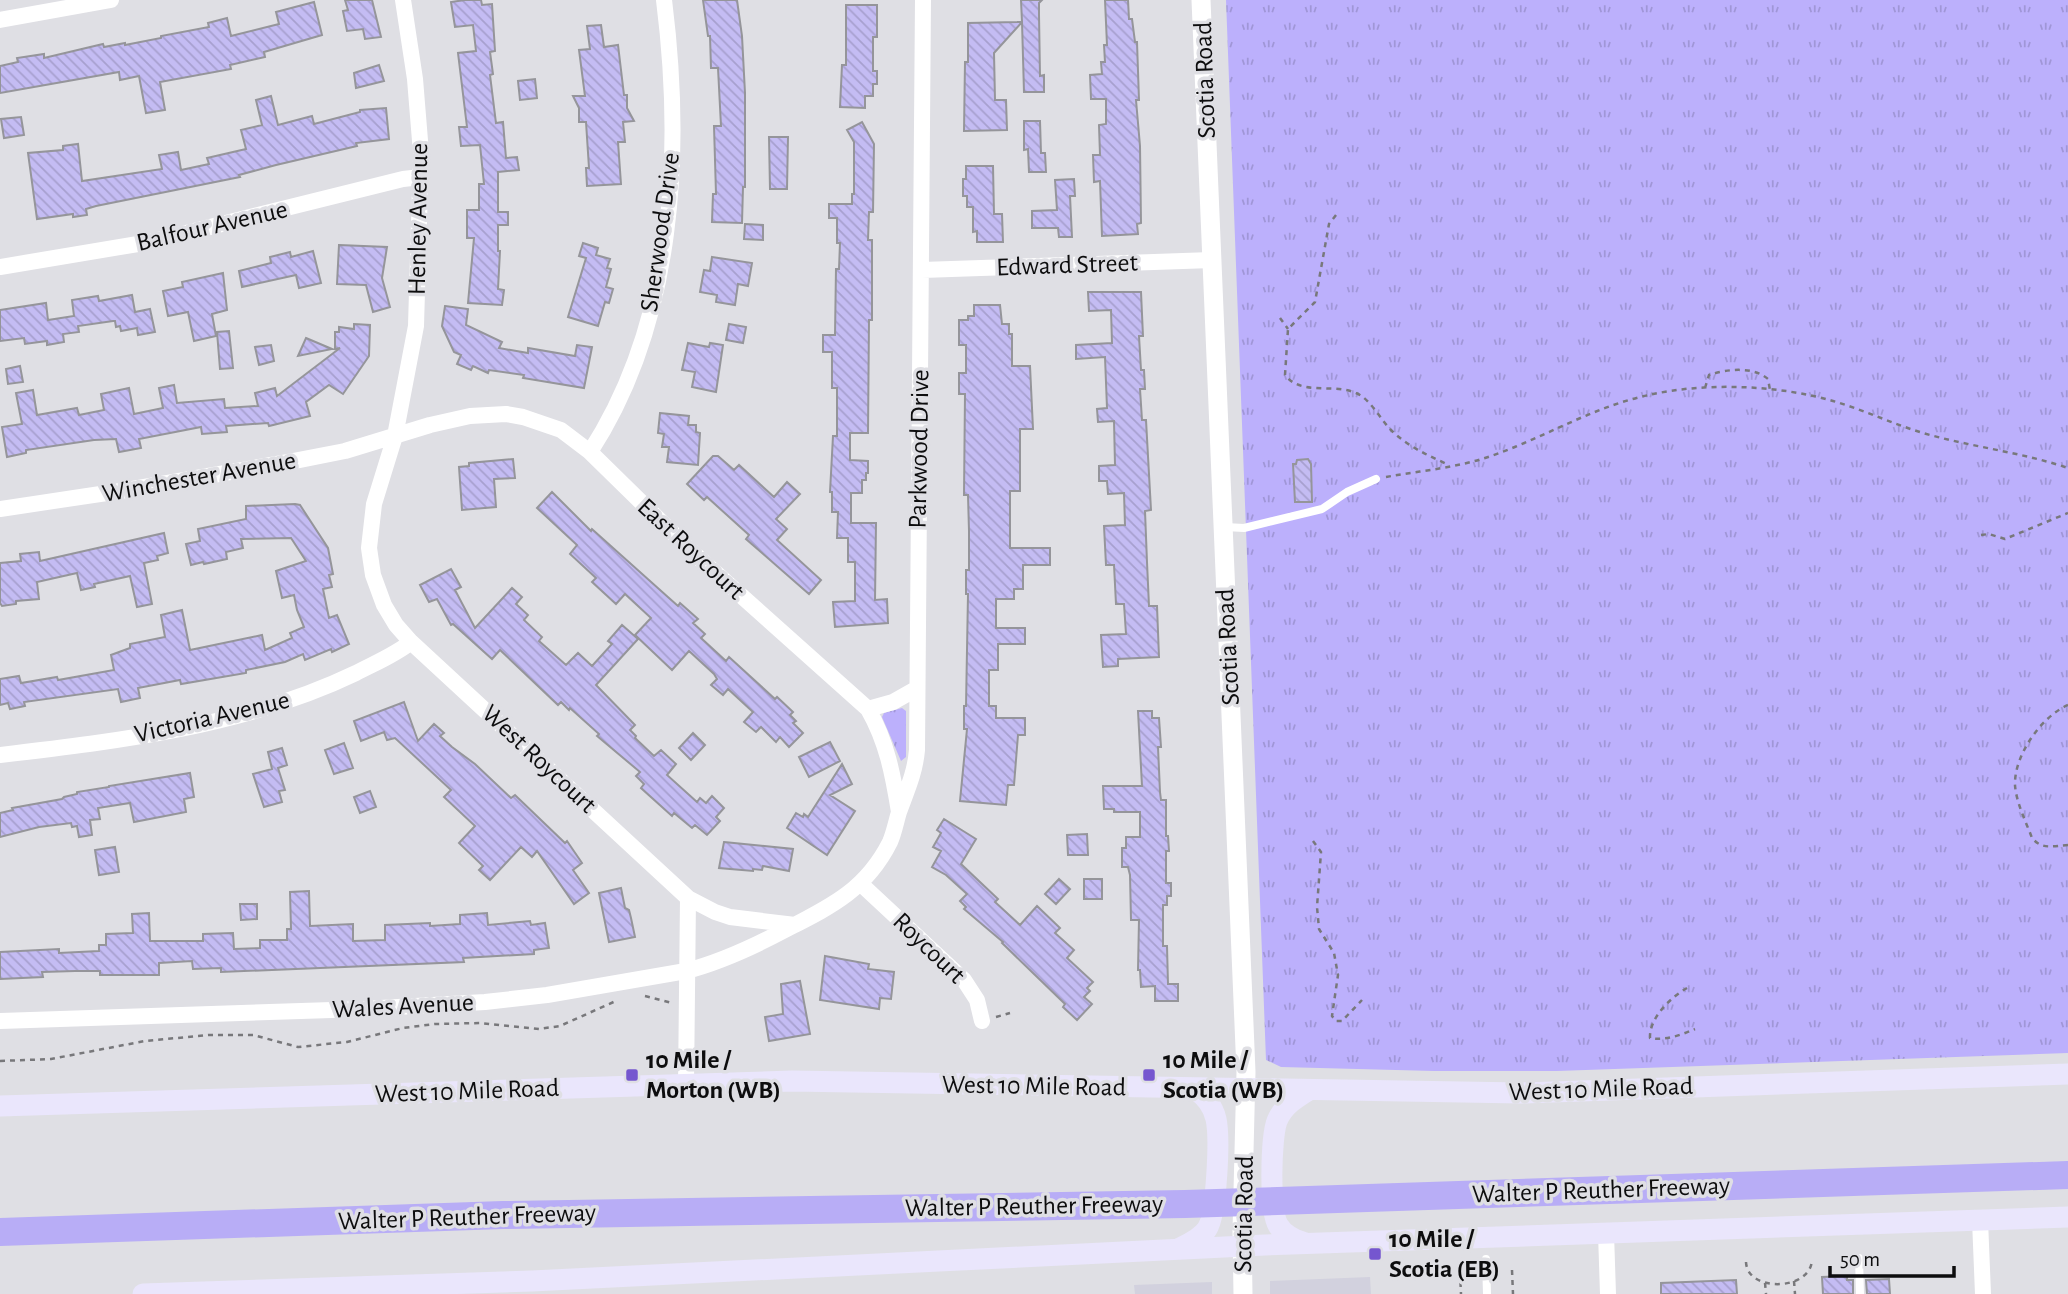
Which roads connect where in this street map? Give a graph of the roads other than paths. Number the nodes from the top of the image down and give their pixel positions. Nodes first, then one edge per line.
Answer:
1 (111, 0) edge
2 (403, 0) edge
3 (664, 0) edge
4 (923, 0) edge
5 (1201, 0) edge
6 (0, 20) edge
7 (421, 177) junction
8 (1212, 260) junction
9 (0, 267) edge
10 (922, 270) junction
11 (395, 436) junction
12 (590, 452) junction
13 (1376, 479) road end
14 (0, 509) edge
15 (1223, 527) junction
16 (411, 642) junction
17 (916, 689) junction
18 (868, 709) junction
19 (0, 755) edge
20 (899, 812) junction
21 (861, 884) junction
22 (688, 898) junction
23 (795, 925) junction
24 (686, 971) junction
25 (0, 1021) edge
26 (982, 1021) dead end
27 (2068, 1074) edge
28 (686, 1085) junction
29 (1194, 1088) junction
30 (1309, 1090) junction
31 (1245, 1098) junction
32 (0, 1106) edge
33 (2068, 1174) edge
34 (2068, 1217) edge
35 (1980, 1220) junction
36 (0, 1233) edge
37 (1606, 1233) junction
38 (1242, 1238) junction
39 (1307, 1244) junction
40 (1172, 1251) junction
41 (1859, 1258) dead end
42 (1486, 1259) dead end
43 (143, 1294) edge
44 (1243, 1294) edge
45 (1487, 1294) edge
46 (1608, 1294) edge
47 (1860, 1294) edge
48 (1983, 1294) edge

1 - 6 street
2 - 7 street, Henley Avenue
3 - 12 street, Sherwood Drive
4 - 10 street, Parkwood Drive
5 - 8 street, Scotia Road
7 - 9 street, Balfour Avenue
7 - 11 street, Henley Avenue
8 - 10 street, Edward Street
8 - 15 street, Scotia Road
10 - 17 street, Parkwood Drive
11 - 12 street, East Roycourt
11 - 14 street, Winchester Avenue
11 - 16 street, West Roycourt
12 - 18 street, East Roycourt
13 - 15 lane
15 - 31 street, Scotia Road
16 - 19 street, Victoria Avenue
16 - 22 street, West Roycourt
17 - 18 street
17 - 20 street, Parkwood Drive
18 - 20 street, East Roycourt
20 - 21 street, Parkwood Drive
21 - 23 street
21 - 26 street, Roycourt
22 - 23 street, West Roycourt
22 - 24 street
23 - 24 street, Wales Avenue
24 - 25 street, Wales Avenue
24 - 28 street
27 - 30 main road, West 10 Mile Road
28 - 29 main road, West 10 Mile Road
28 - 32 main road, West 10 Mile Road
29 - 31 main road, West 10 Mile Road
29 - 40 main road
30 - 31 main road, West 10 Mile Road
30 - 39 main road
31 - 38 street, Scotia Road
33 - 36 highway, Walter P Reuther Freeway
34 - 35 main road
35 - 37 main road
35 - 48 street
37 - 39 main road
37 - 46 street
38 - 39 main road
38 - 40 main road
38 - 44 street, Scotia Road
40 - 43 main road
41 - 47 lane
42 - 45 lane

